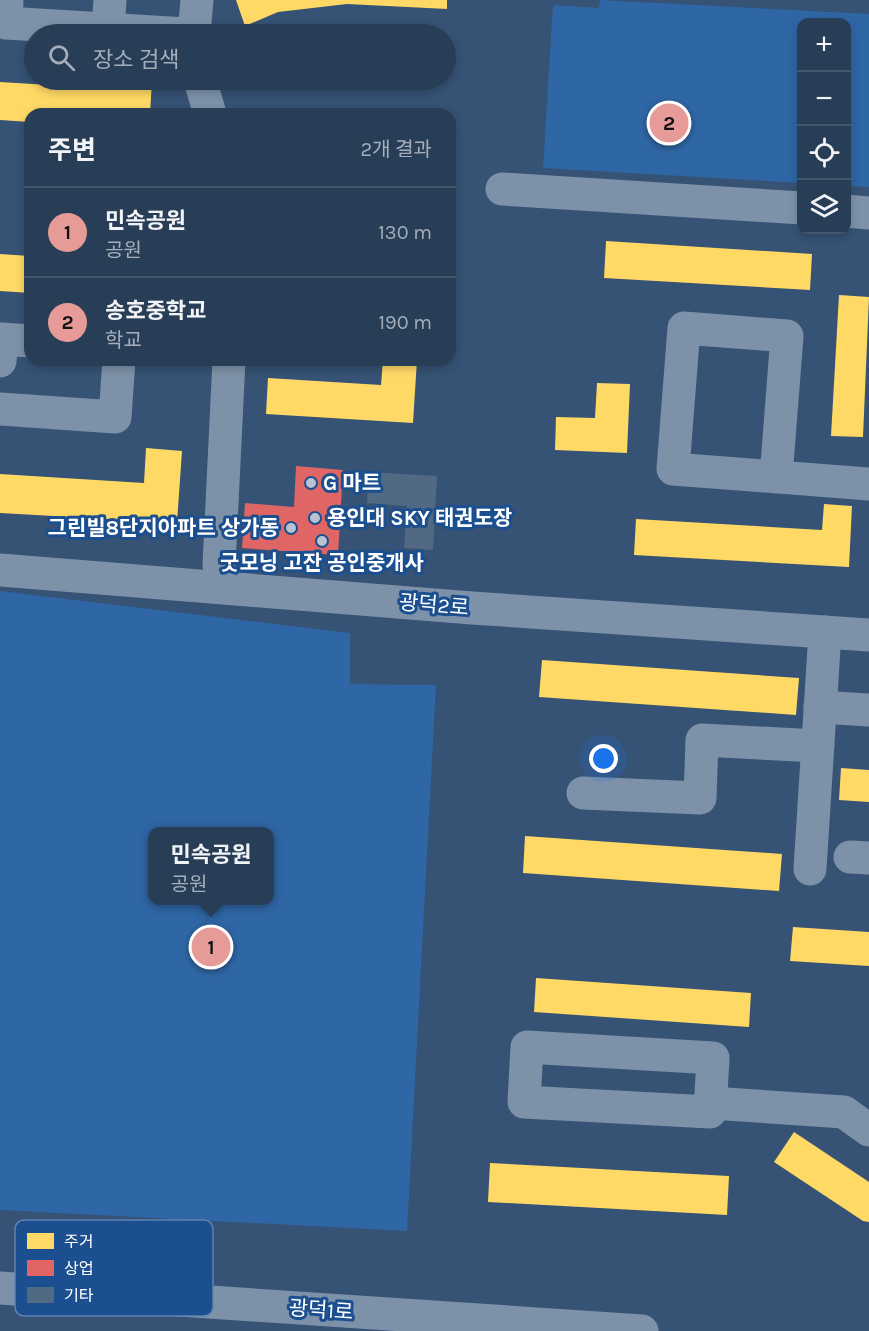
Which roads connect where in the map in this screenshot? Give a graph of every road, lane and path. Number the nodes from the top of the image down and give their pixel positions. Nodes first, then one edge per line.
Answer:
1 (7, 0) edge
2 (197, 0) edge
3 (109, 15) edge
4 (145, 24) edge
5 (195, 24) edge
6 (203, 90) edge
7 (208, 108) edge
8 (502, 189) dead end
9 (797, 208) edge
10 (851, 211) edge
11 (869, 213) edge
12 (24, 341) edge
13 (0, 361) edge
14 (119, 366) edge
15 (230, 366) edge
16 (0, 409) edge
17 (776, 477) junction
18 (869, 484) edge
19 (219, 565) dead end
20 (0, 570) edge
21 (825, 632) junction
22 (869, 636) edge
23 (820, 707) junction
24 (869, 710) edge
25 (818, 746) junction
26 (583, 793) dead end
27 (810, 869) dead end
28 (711, 1103) junction
29 (869, 1130) edge
30 (0, 1288) edge
31 (15, 1289) edge
32 (213, 1302) edge
33 (642, 1331) edge

1 - 3 street
2 - 5 street
3 - 4 street
6 - 7 street
8 - 9 street
10 - 11 street
12 - 13 street
14 - 16 street
15 - 19 street
17 - 17 street
17 - 18 street
20 - 21 street, 광덕2로
21 - 22 street, 광덕2로
21 - 23 street
23 - 24 street
23 - 25 street
25 - 26 street
25 - 27 street
28 - 28 street
28 - 29 street
30 - 31 street, 광덕1로
32 - 33 street, 광덕1로

